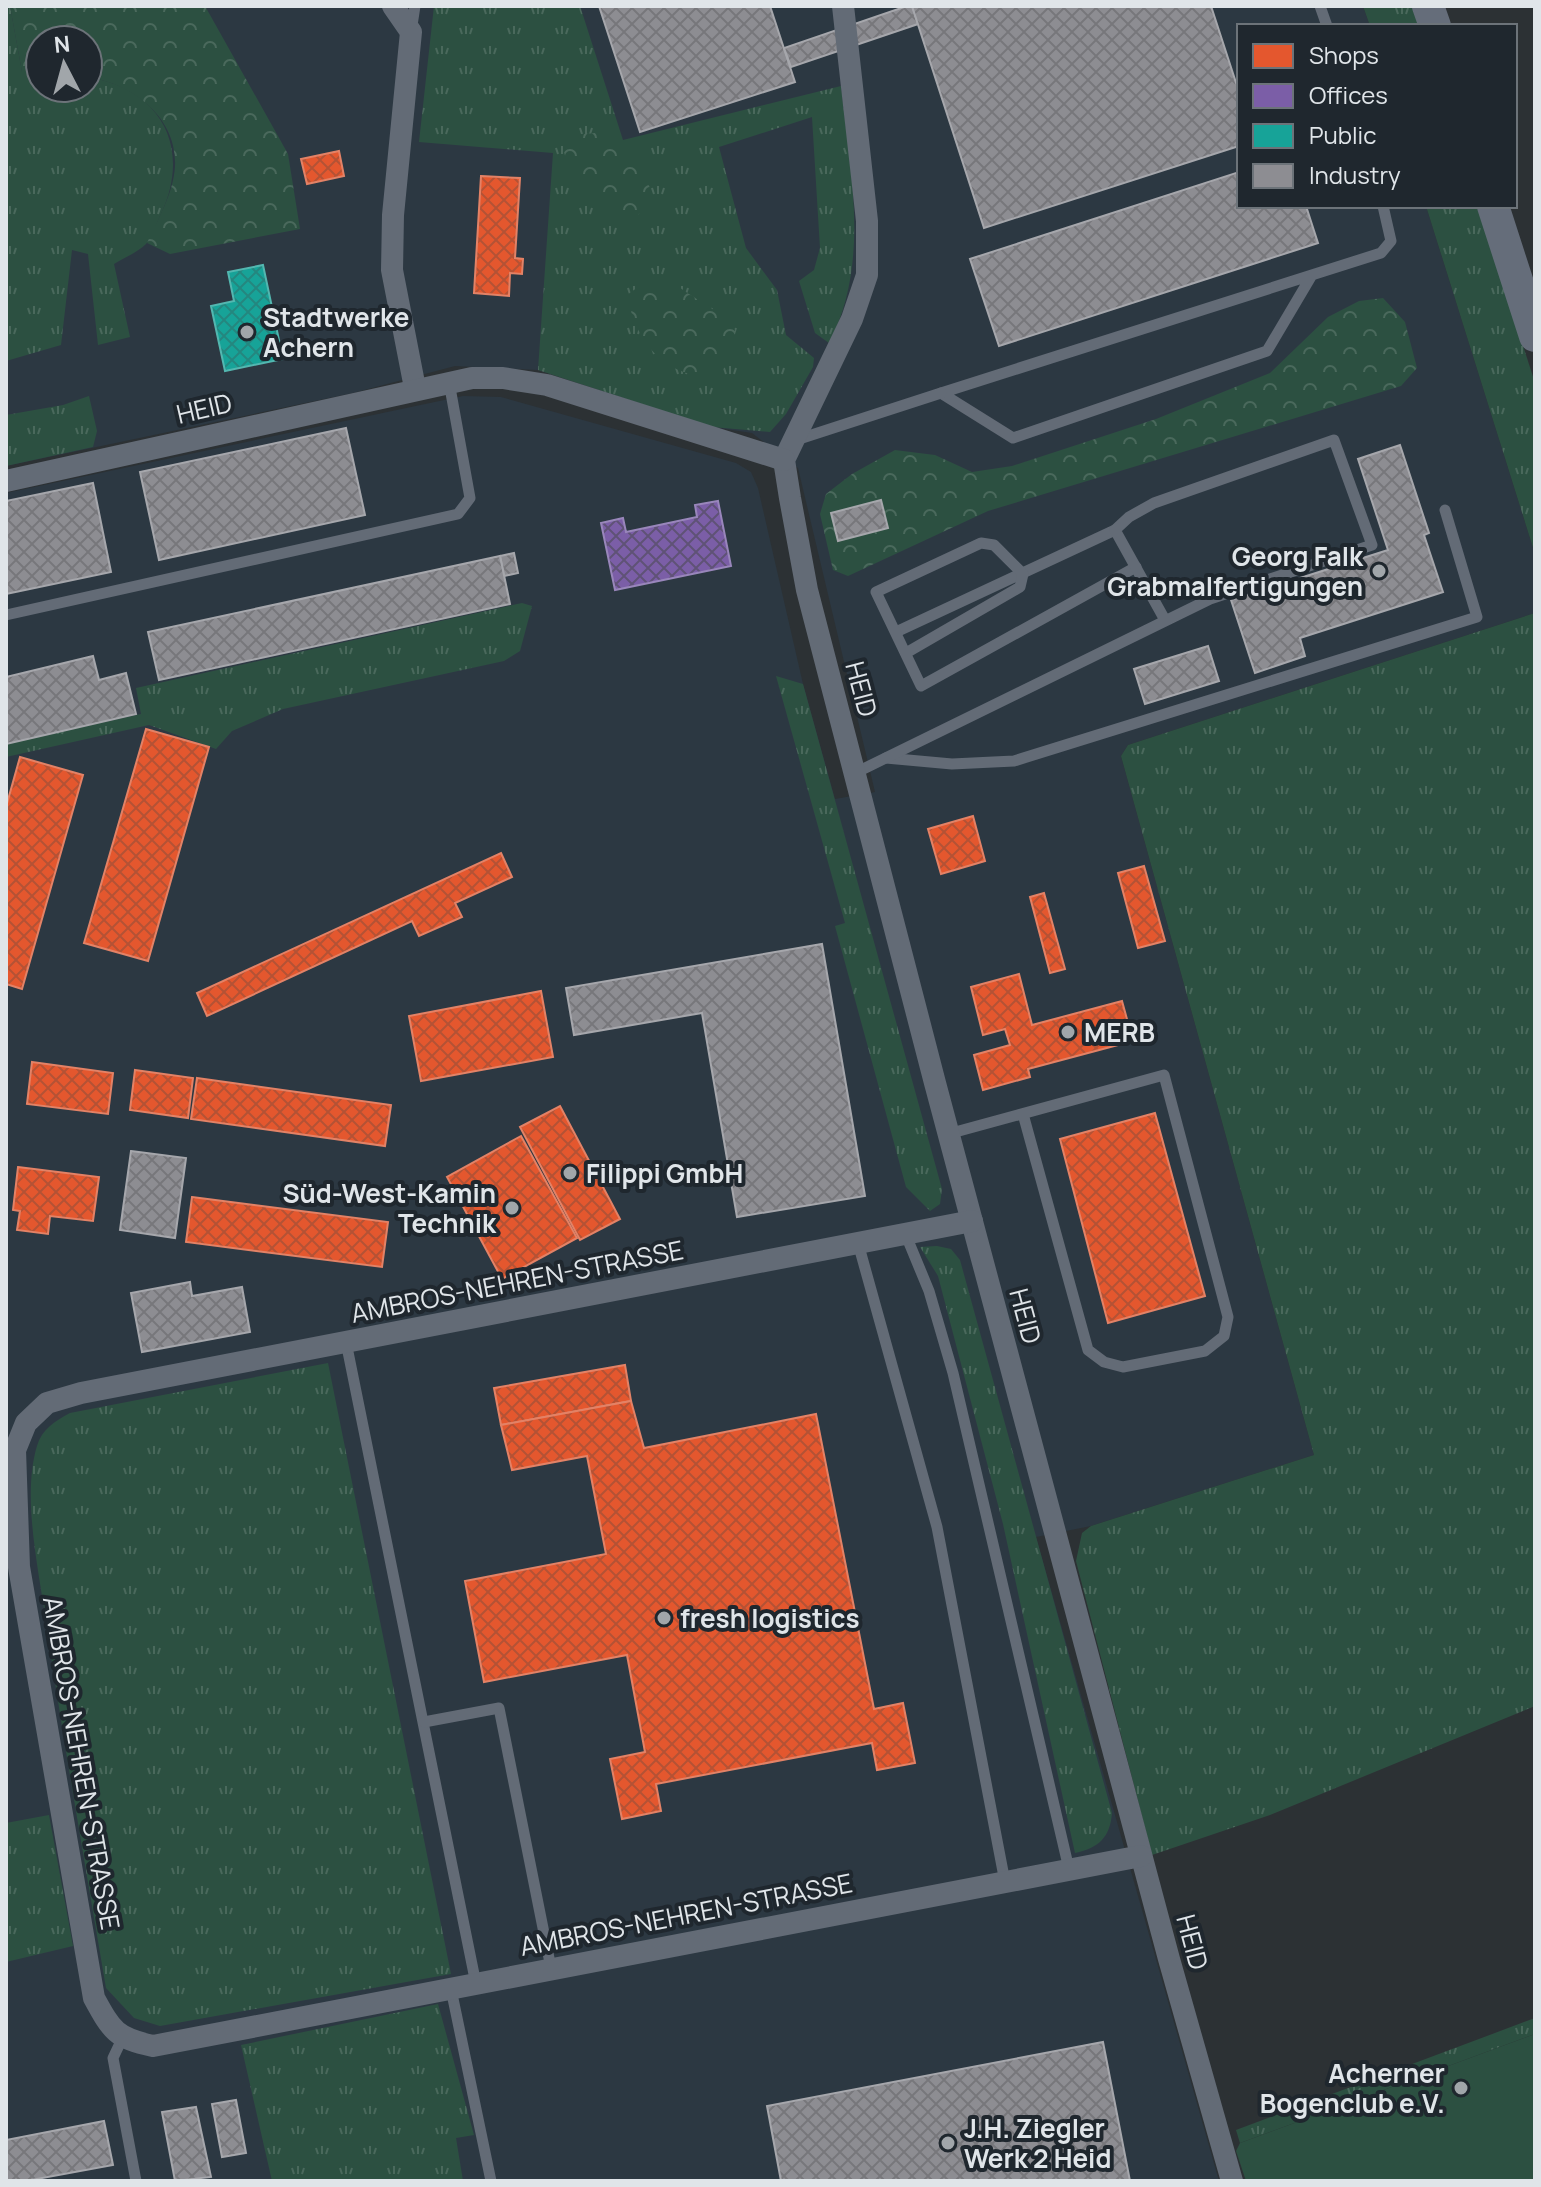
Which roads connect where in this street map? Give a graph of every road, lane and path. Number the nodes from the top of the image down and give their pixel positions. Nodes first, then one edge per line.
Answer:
1 (393, 6) edge
2 (415, 6) edge
3 (843, 6) edge
4 (411, 32) junction
5 (1383, 208) edge
6 (1494, 208) edge
7 (1312, 275) junction
8 (1535, 336) edge
9 (449, 382) junction
10 (415, 388) junction
11 (941, 393) junction
12 (788, 451) junction
13 (6, 481) edge
14 (1445, 510) dead end
15 (1115, 530) junction
16 (1136, 567) junction
17 (1023, 574) junction
18 (6, 615) edge
19 (1165, 620) junction
20 (896, 632) junction
21 (906, 653) junction
22 (886, 758) junction
23 (855, 773) junction
24 (1023, 1114) junction
25 (948, 1134) junction
26 (972, 1221) junction
27 (905, 1233) junction
28 (858, 1243) junction
29 (346, 1342) junction
30 (424, 1722) junction
31 (1141, 1856) junction
32 (1069, 1869) junction
33 (1005, 1882) junction
34 (551, 1968) junction
35 (476, 1984) junction
36 (451, 1989) junction
37 (122, 2039) junction
38 (136, 2181) edge
39 (491, 2181) edge
40 (1232, 2181) edge

1 - 4 street
2 - 4 lane
3 - 12 street
4 - 10 street
5 - 7 lane
6 - 8 main road
7 - 11 lane
7 - 11 lane
9 - 10 street, HEID
9 - 12 street, HEID
9 - 18 lane
10 - 13 street, HEID
11 - 12 lane
12 - 23 street, HEID
14 - 22 lane
15 - 16 lane
15 - 17 lane
15 - 19 lane
16 - 19 lane
16 - 21 lane
17 - 20 lane
17 - 20 lane
17 - 21 lane
19 - 22 lane
20 - 21 lane
22 - 23 lane
23 - 25 street, HEID
24 - 24 lane
24 - 25 lane
25 - 26 street, HEID
26 - 27 street, AMBROS-NEHREN-STRASSE
26 - 31 street, HEID
27 - 28 street, AMBROS-NEHREN-STRASSE
27 - 32 lane
28 - 29 street, AMBROS-NEHREN-STRASSE
28 - 33 lane
29 - 30 lane
29 - 37 street, AMBROS-NEHREN-STRASSE
30 - 34 lane
30 - 35 lane
31 - 32 street, AMBROS-NEHREN-STRASSE
31 - 40 street, HEID
32 - 33 street, AMBROS-NEHREN-STRASSE
33 - 34 street, AMBROS-NEHREN-STRASSE
34 - 35 street, AMBROS-NEHREN-STRASSE
35 - 36 street, AMBROS-NEHREN-STRASSE
36 - 37 street, AMBROS-NEHREN-STRASSE
36 - 39 lane
37 - 38 lane

